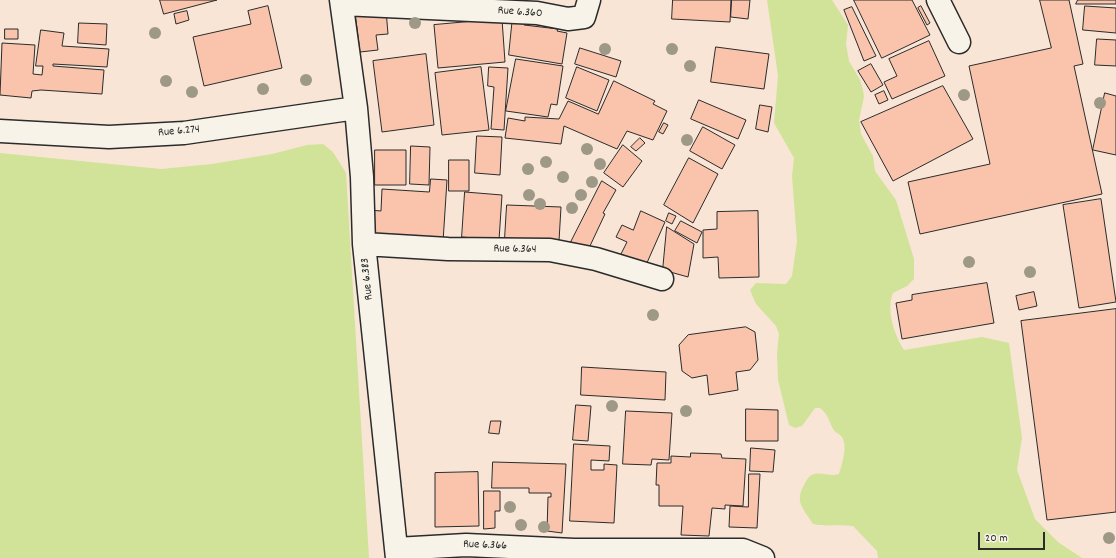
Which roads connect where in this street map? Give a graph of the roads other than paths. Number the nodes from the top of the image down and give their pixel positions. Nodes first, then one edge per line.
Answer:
1 (589, 0) edge
2 (938, 0) edge
3 (342, 2) edge
4 (959, 42) dead end
5 (356, 108) junction
6 (0, 131) edge
7 (364, 244) junction
8 (662, 279) dead end
9 (396, 553) edge
10 (573, 554) edge
11 (763, 558) edge

1 - 3 street, Rue 6.360
2 - 4 street
3 - 5 street, Rue 6.383
5 - 6 street, Rue 6.274
5 - 7 street, Rue 6.383
7 - 8 street, Rue 6.364
7 - 9 street, Rue 6.383
9 - 10 street, Rue 6.366
10 - 11 street, Rue 6.366

